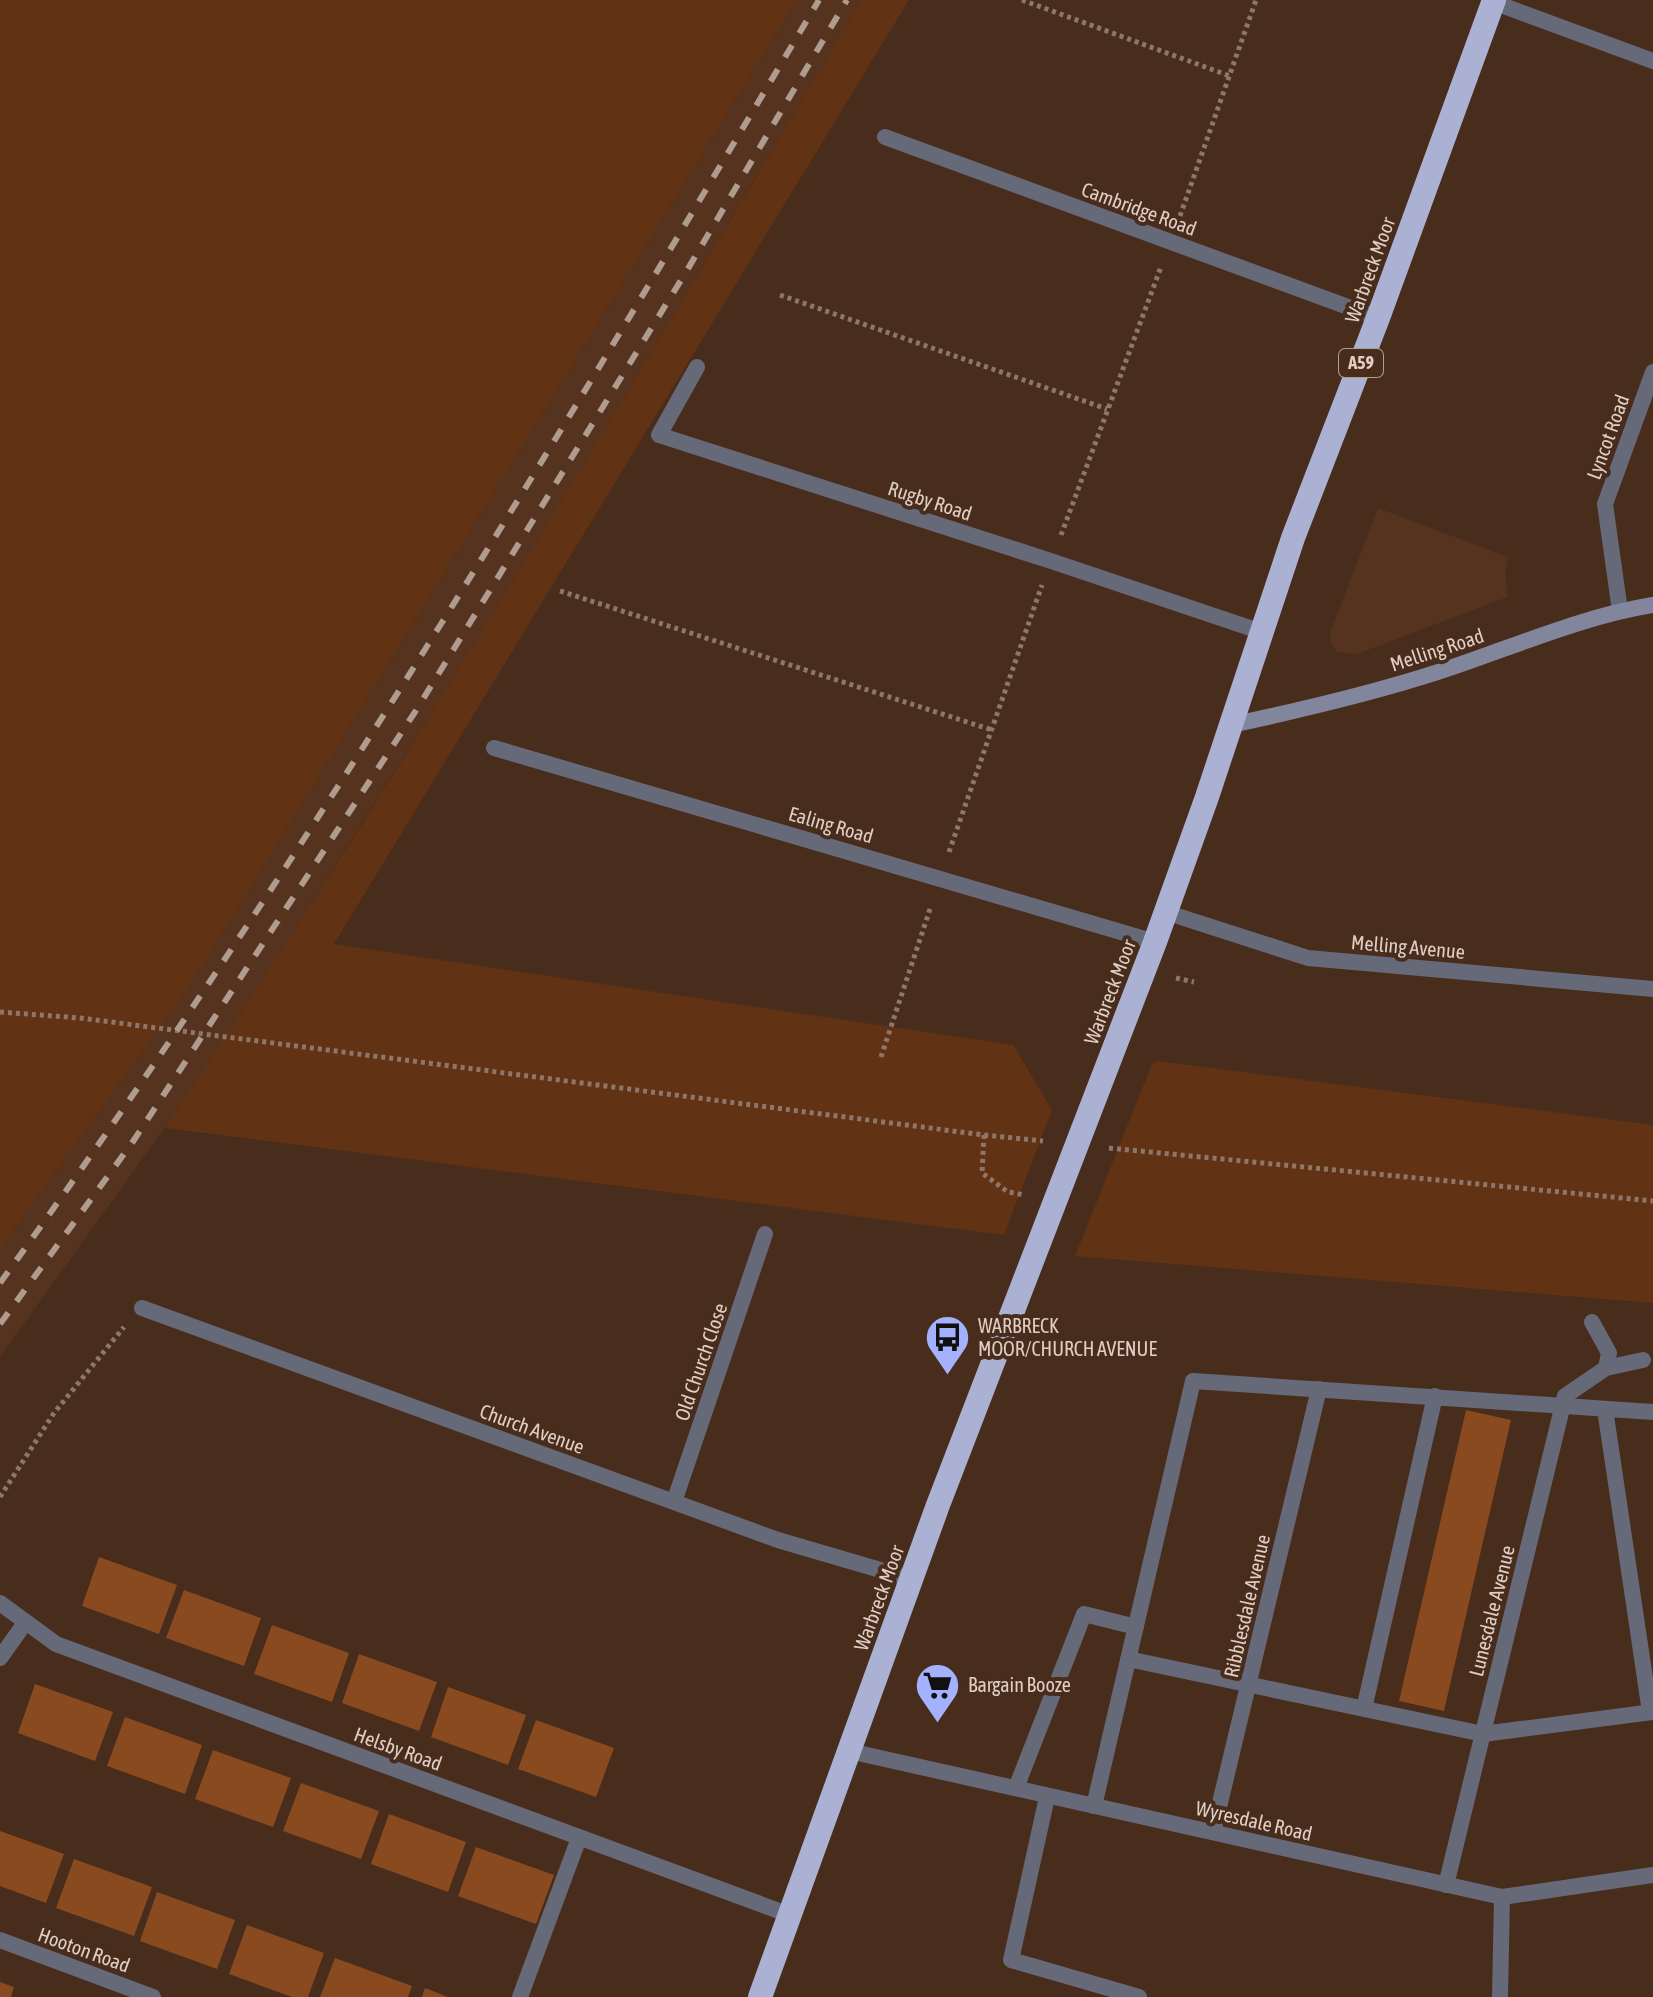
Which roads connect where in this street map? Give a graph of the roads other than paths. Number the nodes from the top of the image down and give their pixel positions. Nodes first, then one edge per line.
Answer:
1 (1494, 1) edge
2 (1653, 61) edge
3 (885, 137) dead end
4 (1378, 318) junction
5 (697, 367) dead end
6 (1653, 372) edge
7 (1653, 605) edge
8 (1620, 611) junction
9 (1262, 632) junction
10 (1231, 725) junction
11 (494, 748) dead end
12 (1165, 912) junction
13 (1155, 942) junction
14 (1653, 989) edge
15 (765, 1234) dead end
16 (142, 1308) road end
17 (1592, 1322) dead end
18 (1643, 1360) dead end
19 (1606, 1368) junction
20 (1319, 1389) junction
21 (1435, 1396) junction
22 (1562, 1406) junction
23 (1605, 1409) junction
24 (1653, 1412) edge
25 (674, 1502) junction
26 (911, 1579) junction
27 (0, 1603) edge
28 (25, 1623) junction
29 (1136, 1627) junction
30 (0, 1658) edge
31 (1128, 1659) junction
32 (1248, 1685) junction
33 (1364, 1709) junction
34 (1652, 1712) edge
35 (1483, 1734) junction
36 (849, 1751) junction
37 (1016, 1788) junction
38 (1047, 1797) junction
39 (1094, 1806) junction
40 (1213, 1832) junction
41 (579, 1838) junction
42 (1653, 1875) edge
43 (1446, 1885) junction
44 (1502, 1897) junction
45 (790, 1915) junction
46 (0, 1940) edge
47 (153, 1997) edge
48 (520, 1997) edge
49 (760, 1997) edge
50 (1136, 1997) edge
51 (1500, 1997) edge

1 - 2 street
1 - 4 highway, Warbreck Moor / A59
3 - 4 street, Cambridge Road
4 - 9 highway, Warbreck Moor / A59
5 - 9 street, Rugby Road
6 - 8 street, Lyncot Road
7 - 8 street, Melling Road
8 - 10 street, Melling Road
9 - 10 highway, Warbreck Moor / A59
10 - 12 highway, Warbreck Moor / A59
11 - 13 street, Ealing Road
12 - 13 highway, Warbreck Moor / A59
12 - 14 street, Melling Avenue
13 - 26 highway, Warbreck Moor / A59
15 - 25 street, Old Church Close
16 - 25 street, Church Avenue
17 - 19 street
18 - 19 street
19 - 22 street
20 - 21 street
20 - 29 street
20 - 32 street, Ribblesdale Avenue
21 - 22 street
21 - 33 street
22 - 23 street
22 - 35 street, Lunesdale Avenue
23 - 24 street
23 - 34 street
25 - 26 street, Church Avenue
26 - 36 highway, Warbreck Moor / A59
27 - 28 street, Helsby Road
28 - 30 street
28 - 41 street, Helsby Road
29 - 31 street
29 - 37 street
31 - 32 street
31 - 39 street
32 - 33 street
32 - 40 street, Ribblesdale Avenue
33 - 35 street
34 - 35 street
35 - 43 street, Lunesdale Avenue
36 - 37 street, Wyresdale Road
36 - 45 highway, Warbreck Moor / A59
37 - 38 street, Wyresdale Road
38 - 39 street, Wyresdale Road
38 - 50 street
39 - 40 street, Wyresdale Road
40 - 43 street, Wyresdale Road
41 - 45 street, Helsby Road
41 - 48 street
42 - 44 street, Wyresdale Road
43 - 44 street, Wyresdale Road
44 - 51 street
45 - 49 highway, Warbreck Moor / A59
46 - 47 street, Hooton Road

